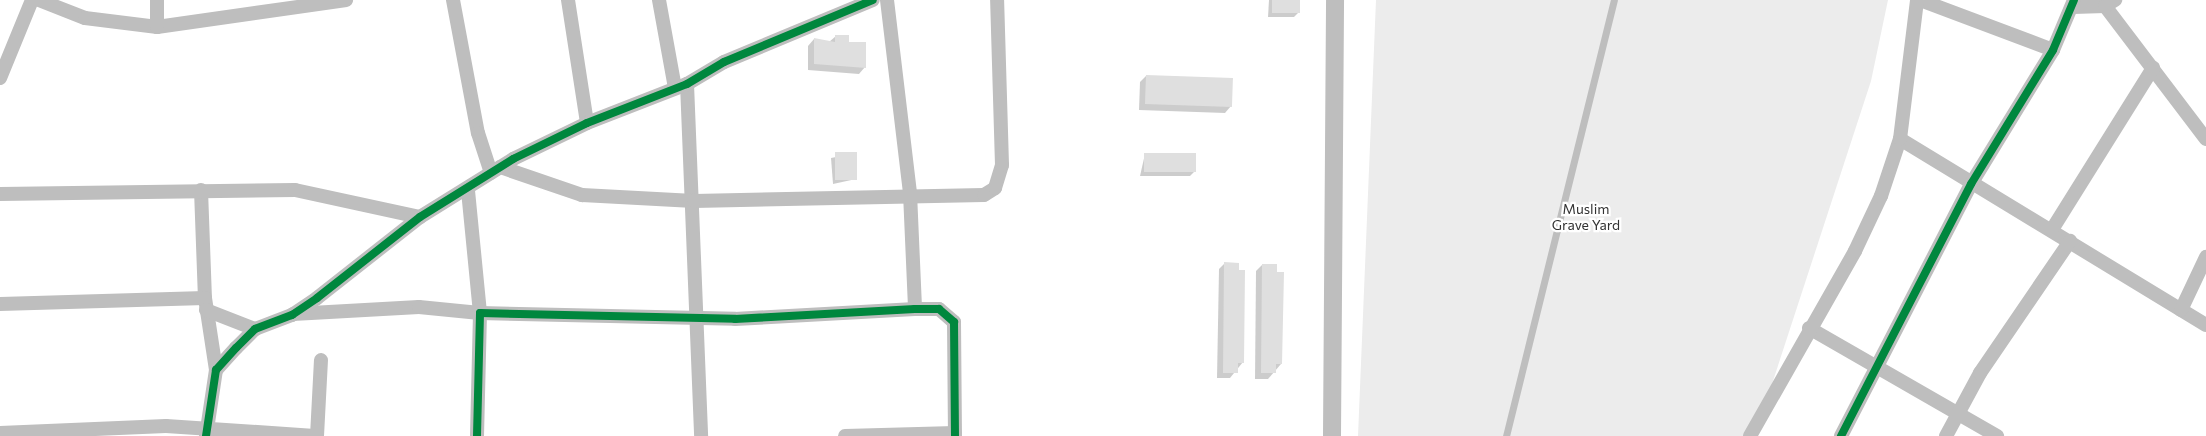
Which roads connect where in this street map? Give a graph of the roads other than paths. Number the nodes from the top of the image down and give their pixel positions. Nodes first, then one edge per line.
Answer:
1 (32, 0) edge
2 (39, 0) edge
3 (157, 0) edge
4 (346, 0) edge
5 (453, 0) edge
6 (568, 0) edge
7 (659, 0) edge
8 (873, 0) edge
9 (887, 0) edge
10 (997, 0) edge
11 (1335, 0) edge
12 (1614, 0) edge
13 (1919, 0) edge
14 (312, 1) edge
15 (2110, 3) edge
16 (2073, 4) edge
17 (157, 27) junction
18 (2053, 50) junction
19 (2152, 68) junction
20 (0, 78) edge
21 (681, 86) junction
22 (587, 123) junction
23 (2206, 139) edge
24 (1900, 140) junction
25 (495, 170) junction
26 (1972, 184) junction
27 (201, 190) junction
28 (468, 190) junction
29 (910, 193) junction
30 (0, 194) edge
31 (694, 201) junction
32 (420, 217) junction
33 (2053, 228) junction
34 (2070, 241) junction
35 (2206, 256) edge
36 (0, 304) edge
37 (205, 304) junction
38 (915, 308) junction
39 (2181, 310) junction
40 (480, 313) junction
41 (292, 314) junction
42 (695, 315) junction
43 (2206, 325) edge
44 (1809, 328) junction
45 (255, 329) junction
46 (321, 360) dead end
47 (1877, 366) junction
48 (216, 370) junction
49 (1958, 413) junction
50 (206, 432) edge
51 (0, 433) edge
52 (955, 435) edge
53 (316, 436) edge
54 (477, 436) edge
55 (701, 436) edge
56 (844, 436) edge
57 (1332, 436) edge
58 (1506, 436) edge
59 (1750, 436) edge
60 (1841, 436) edge
61 (1946, 436) edge
62 (1997, 436) edge

1 - 20 street
2 - 17 street
3 - 17 street
4 - 14 street
5 - 25 street
6 - 22 street
7 - 21 street
8 - 21 street
9 - 29 street
10 - 29 street
11 - 57 street
12 - 58 lane
13 - 18 street
13 - 24 street
14 - 17 street
15 - 16 street
15 - 19 street
16 - 18 street
18 - 26 street
19 - 23 street
19 - 33 street
21 - 22 street
21 - 31 street
22 - 25 street
24 - 26 street
24 - 44 street
25 - 28 street
25 - 31 street
26 - 33 street
26 - 47 street
27 - 30 street
27 - 32 street
27 - 37 street
28 - 32 street
28 - 40 street
29 - 31 street
29 - 38 street
31 - 42 street
32 - 41 street
33 - 34 street
34 - 39 street
34 - 49 street
35 - 39 street
36 - 37 street
37 - 45 street
37 - 48 street
38 - 42 street
38 - 52 street
39 - 43 street
40 - 41 street
40 - 42 street
40 - 54 street
41 - 45 street
42 - 55 street
44 - 47 street
44 - 59 street
45 - 48 street
46 - 53 street
47 - 49 street
47 - 60 street
48 - 50 street
49 - 61 street
49 - 62 street
50 - 51 street
50 - 53 street
52 - 56 street

